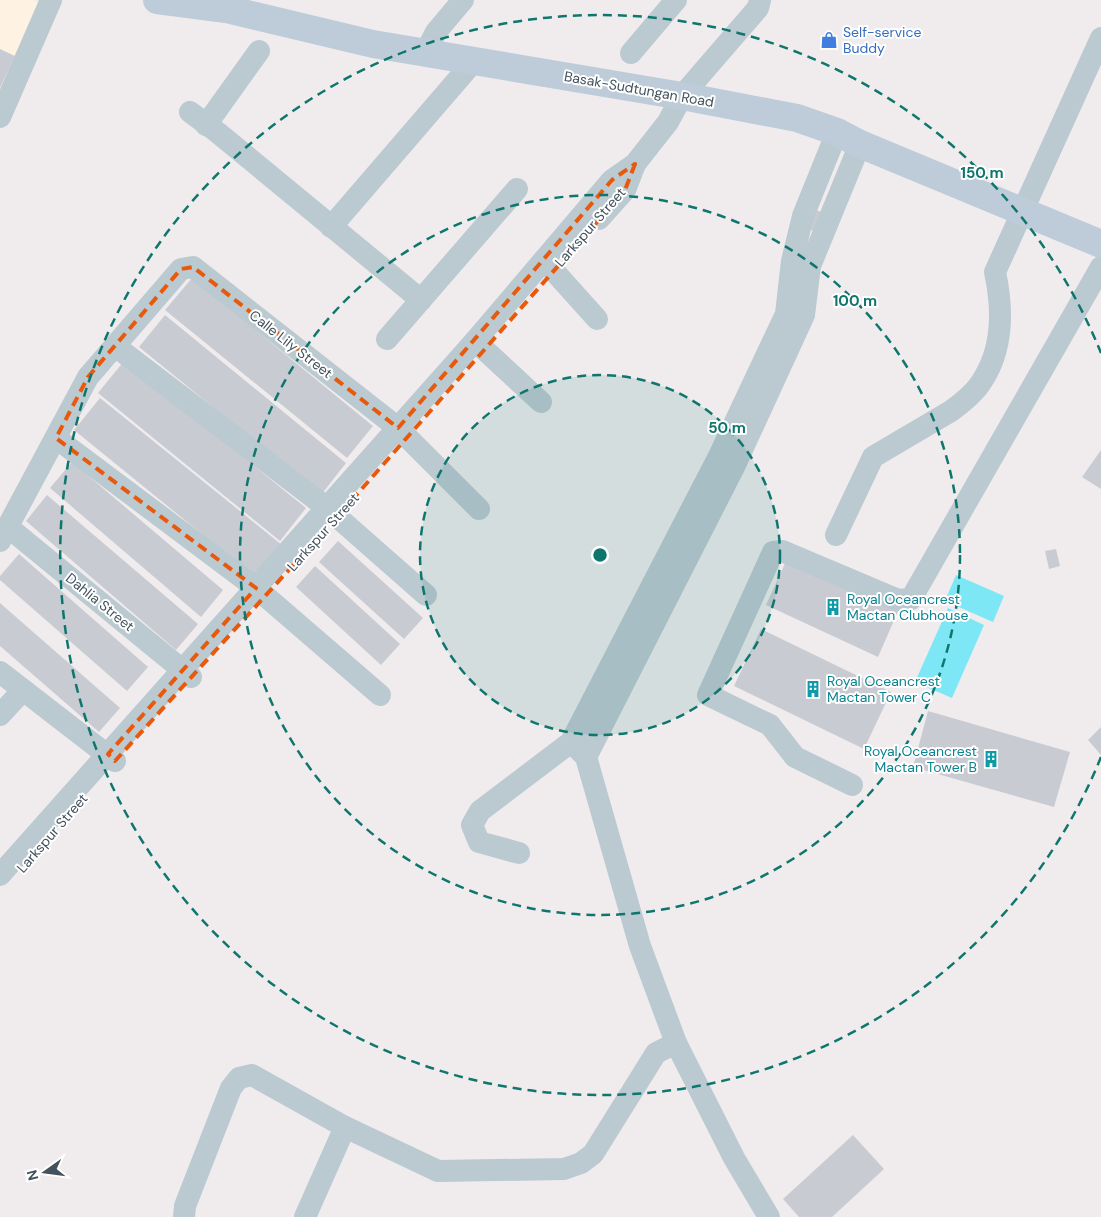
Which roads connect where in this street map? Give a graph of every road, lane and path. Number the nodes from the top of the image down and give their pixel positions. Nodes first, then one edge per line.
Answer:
1 (51, 0) edge
2 (157, 0) edge
3 (463, 0) edge
4 (676, 0) edge
5 (760, 0) edge
6 (230, 5) edge
7 (1101, 38) edge
8 (259, 51) dead end
9 (425, 53) junction
10 (630, 53) dead end
11 (474, 61) junction
12 (682, 96) junction
13 (0, 117) edge
14 (848, 138) junction
15 (517, 189) dead end
16 (1022, 211) junction
17 (332, 227) junction
18 (1101, 244) edge
19 (549, 265) junction
20 (1101, 267) edge
21 (421, 300) junction
22 (597, 319) dead end
23 (387, 339) dead end
24 (480, 345) junction
25 (115, 346) junction
26 (542, 402) dead end
27 (402, 432) junction
28 (56, 438) junction
29 (479, 509) dead end
30 (332, 512) junction
31 (4, 534) edge
32 (836, 535) dead end
33 (260, 592) junction
34 (426, 594) dead end
35 (0, 672) edge
36 (187, 674) junction
37 (23, 690) junction
38 (380, 695) dead end
39 (0, 715) edge
40 (579, 749) junction
41 (112, 758) junction
42 (852, 784) dead end
43 (519, 853) dead end
44 (3, 877) edge
45 (676, 1042) junction
46 (345, 1127) junction
47 (184, 1217) edge
48 (305, 1217) edge
49 (769, 1217) edge

1 - 13 street
2 - 6 street, Basak-Sudtungan Road
3 - 9 street
4 - 10 street
5 - 12 street, Larkspur Street
6 - 9 street, Basak-Sudtungan Road
7 - 16 street
8 - 17 street
9 - 11 street, Basak-Sudtungan Road
11 - 12 street, Basak-Sudtungan Road
11 - 17 street
12 - 14 street, Basak-Sudtungan Road
12 - 19 street, Larkspur Street
14 - 16 street, Basak-Sudtungan Road
14 - 40 street
15 - 21 street
16 - 18 street, Basak-Sudtungan Road
16 - 32 street
17 - 21 street
19 - 22 street
19 - 24 street, Larkspur Street
20 - 42 street
21 - 23 street
24 - 26 street
24 - 27 street, Larkspur Street
25 - 27 street, Calle Lily Street
25 - 28 street
25 - 30 street
27 - 29 street, Calle Lily Street
27 - 30 street, Larkspur Street
28 - 31 street
28 - 33 street
30 - 33 street, Larkspur Street
30 - 34 street
31 - 36 street, Dahlia Street
33 - 36 street, Larkspur Street
33 - 38 street
35 - 37 street
36 - 41 street, Larkspur Street
37 - 39 street
37 - 41 street
40 - 43 street
40 - 45 street
41 - 44 street, Larkspur Street
45 - 46 street
45 - 49 street
46 - 47 street
46 - 48 street

